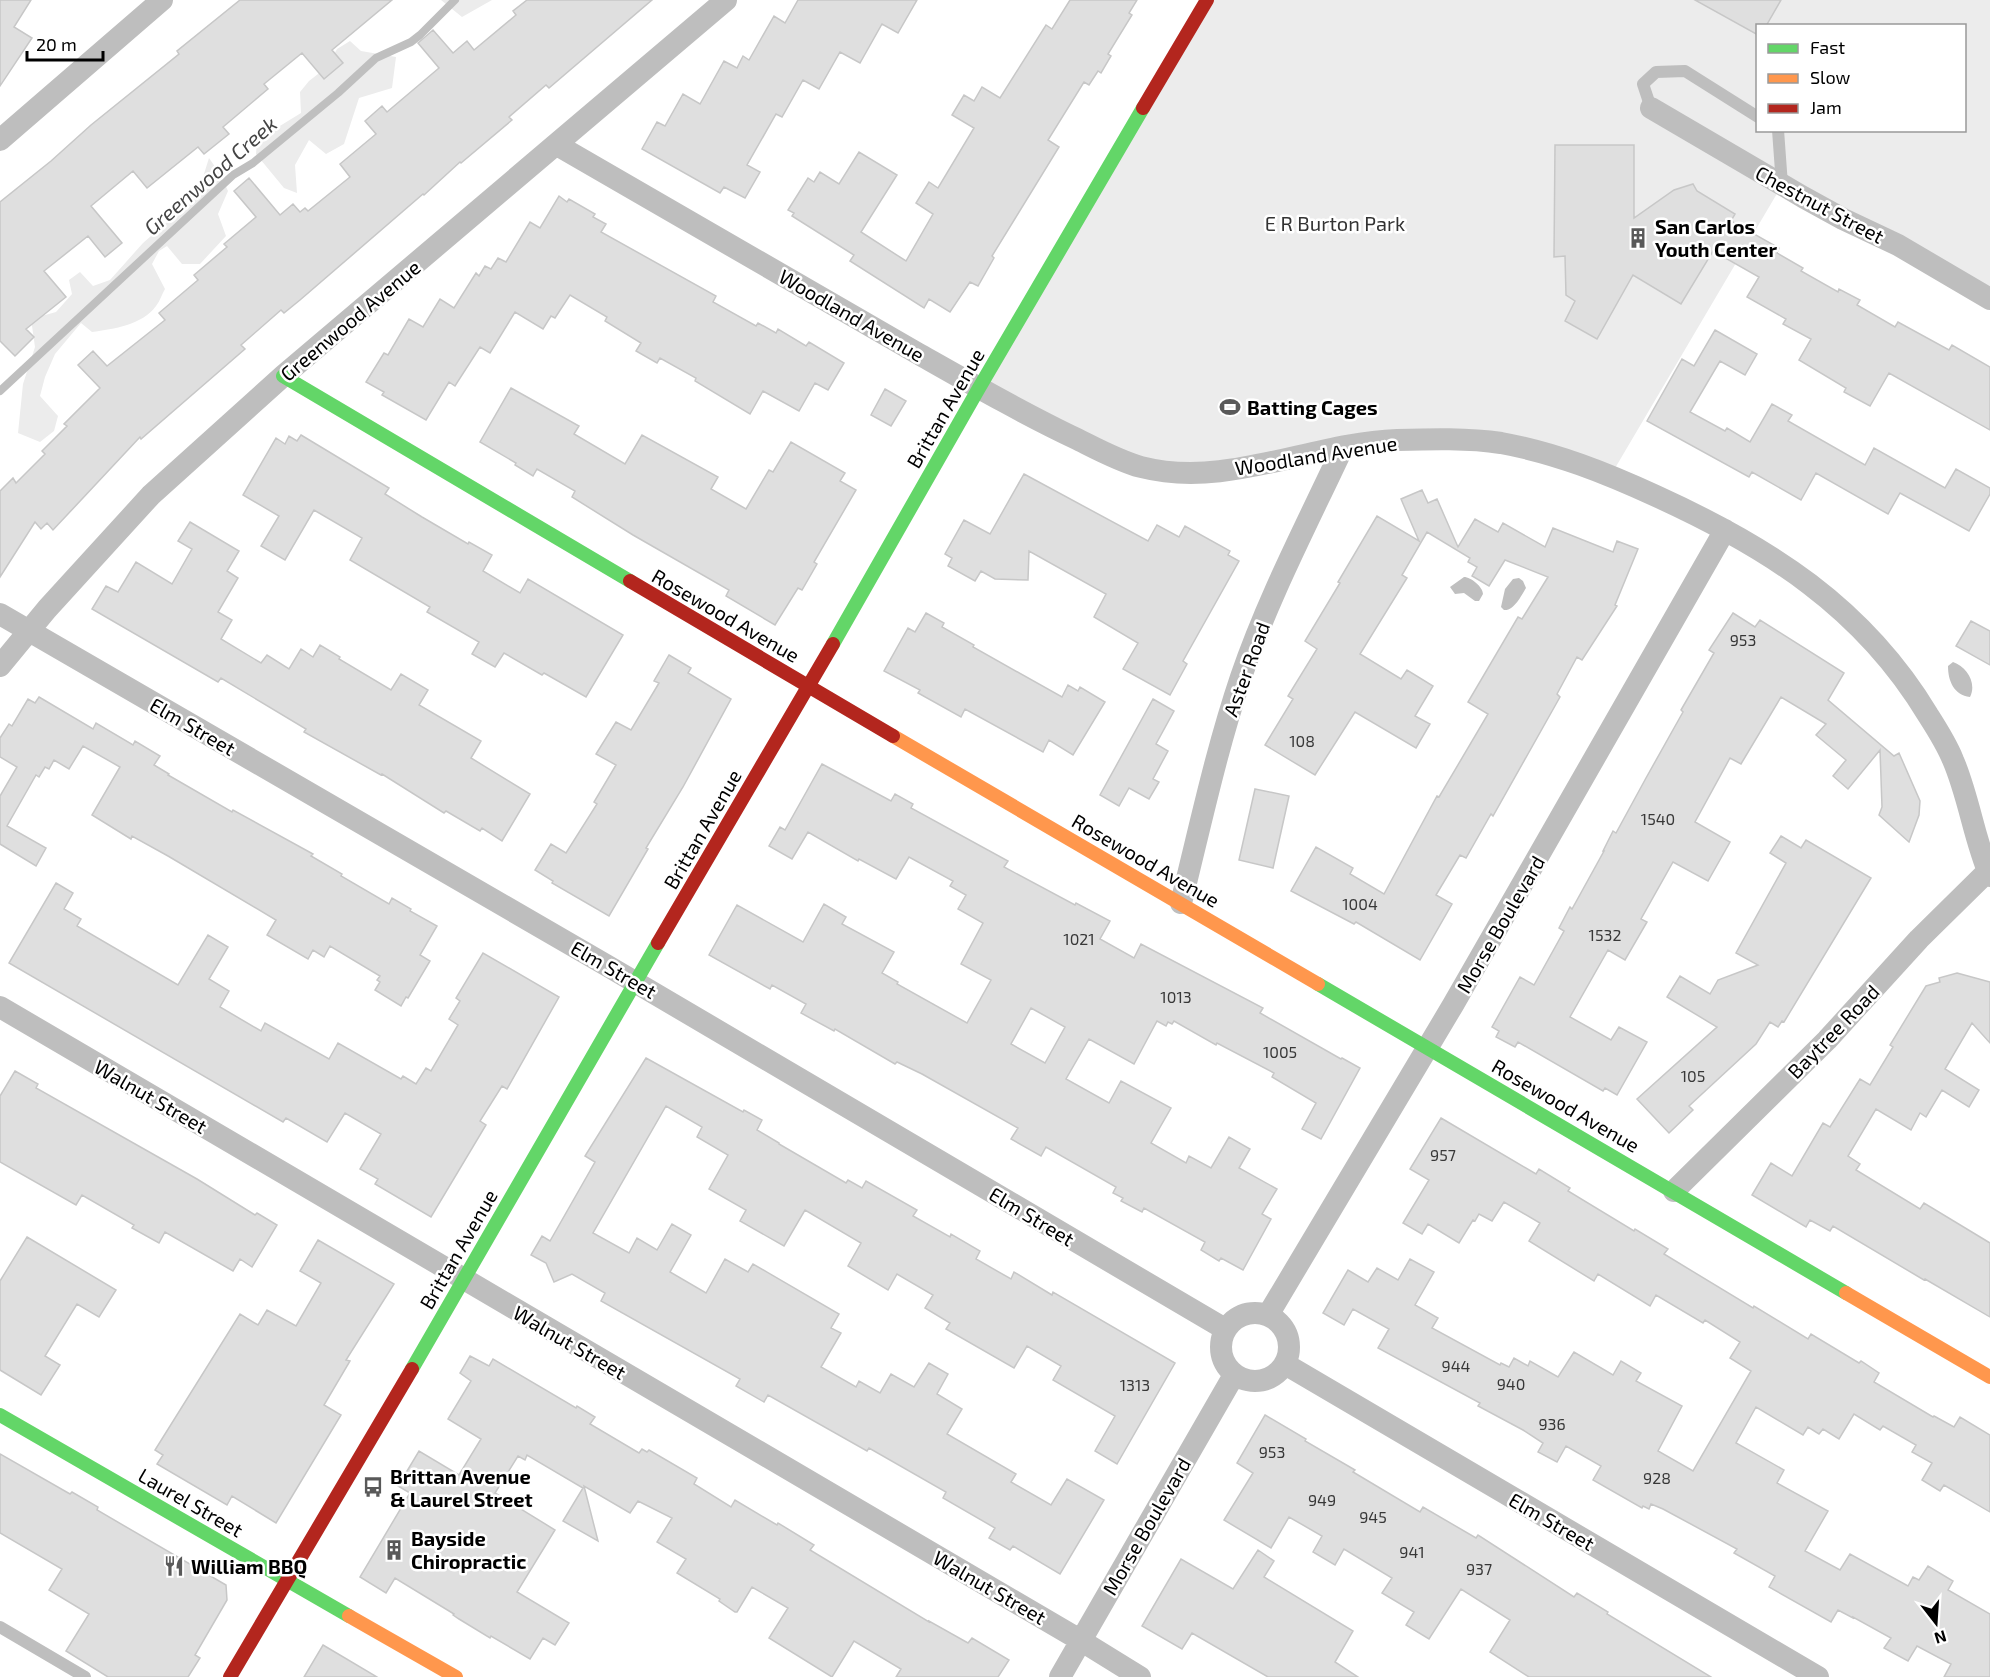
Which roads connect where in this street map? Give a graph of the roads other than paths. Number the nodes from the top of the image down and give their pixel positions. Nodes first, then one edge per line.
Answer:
1 (162, 0) edge
2 (726, 0) edge
3 (1207, 0) edge
4 (1651, 108) joint
5 (1756, 116) edge
6 (1778, 132) edge
7 (0, 140) edge
8 (557, 145) junction
9 (1782, 185) junction
10 (1990, 299) edge
11 (283, 376) junction
12 (979, 388) junction
13 (1343, 447) junction
14 (1725, 530) junction
15 (0, 614) edge
16 (29, 631) junction
17 (0, 666) edge
18 (809, 686) junction
19 (1989, 872) edge
20 (1181, 903) junction
21 (635, 982) junction
22 (0, 1007) edge
23 (1428, 1047) junction
24 (1674, 1191) junction
25 (464, 1280) junction
26 (1268, 1316) junction
27 (1225, 1329) junction
28 (1285, 1364) junction
29 (1234, 1375) junction
30 (1990, 1377) edge
31 (0, 1415) edge
32 (288, 1580) junction
33 (0, 1627) edge
34 (1080, 1640) junction
35 (85, 1677) edge
36 (230, 1677) edge
37 (456, 1677) edge
38 (1060, 1677) edge
39 (1140, 1677) edge
40 (1818, 1677) edge

1 - 7 street
2 - 8 street, Greenwood Avenue
3 - 12 street, Brittan Avenue
4 - 5 lane
4 - 9 street, Chestnut Street
6 - 9 lane
8 - 11 street, Greenwood Avenue
8 - 12 street, Woodland Avenue
9 - 10 street, Chestnut Street
11 - 16 street, Greenwood Avenue
11 - 18 street, Rosewood Avenue
12 - 13 street, Woodland Avenue
12 - 18 street, Brittan Avenue
13 - 14 street, Woodland Avenue
13 - 20 street, Aster Road
14 - 19 street, Woodland Avenue
14 - 23 street, Morse Boulevard
15 - 16 street, Elm Street
16 - 17 street, Greenwood Avenue
16 - 21 street, Elm Street
18 - 20 street, Rosewood Avenue
18 - 21 street, Brittan Avenue
19 - 24 street, Baytree Road
20 - 23 street, Rosewood Avenue
21 - 25 street, Brittan Avenue
21 - 27 street, Elm Street
22 - 25 street, Walnut Street
23 - 24 street, Rosewood Avenue
23 - 26 street, Morse Boulevard
24 - 30 street, Rosewood Avenue
25 - 32 street, Brittan Avenue
25 - 34 street, Walnut Street
26 - 27 street
26 - 28 street
27 - 29 street
28 - 29 street
28 - 40 street, Elm Street
29 - 34 street, Morse Boulevard
31 - 32 street, Laurel Street
32 - 36 street, Brittan Avenue
32 - 37 street, Laurel Street
33 - 35 lane
34 - 38 street, Morse Boulevard
34 - 39 street, Walnut Street

